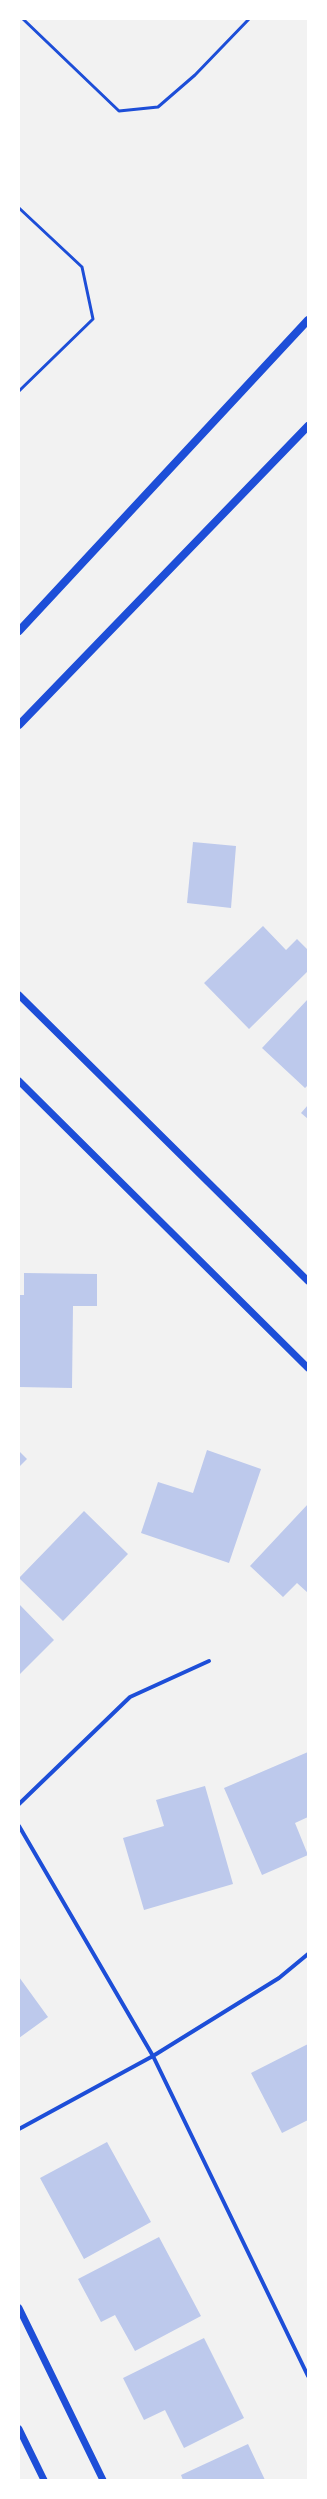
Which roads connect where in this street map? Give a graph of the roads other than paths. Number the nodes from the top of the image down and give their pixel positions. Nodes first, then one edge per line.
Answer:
1 (24, 19) edge
2 (249, 19) edge
3 (19, 208) edge
4 (308, 320) edge
5 (19, 391) edge
6 (308, 426) edge
7 (19, 631) edge
8 (19, 725) edge
9 (19, 995) edge
10 (19, 1081) edge
11 (308, 1281) edge
12 (308, 1368) edge
13 (209, 1661) dead end
14 (19, 1804) edge
15 (19, 1826) edge
16 (308, 1954) edge
17 (153, 2056) junction
18 (19, 2129) edge
19 (19, 2308) edge
20 (308, 2376) edge
21 (19, 2429) edge
22 (44, 2480) edge
23 (103, 2480) edge

1 - 2 lane
3 - 5 lane
4 - 7 main road
6 - 8 main road
9 - 11 street
10 - 12 street
13 - 14 street
15 - 17 street
16 - 17 street
17 - 18 street
17 - 20 street
19 - 23 street
21 - 22 street

